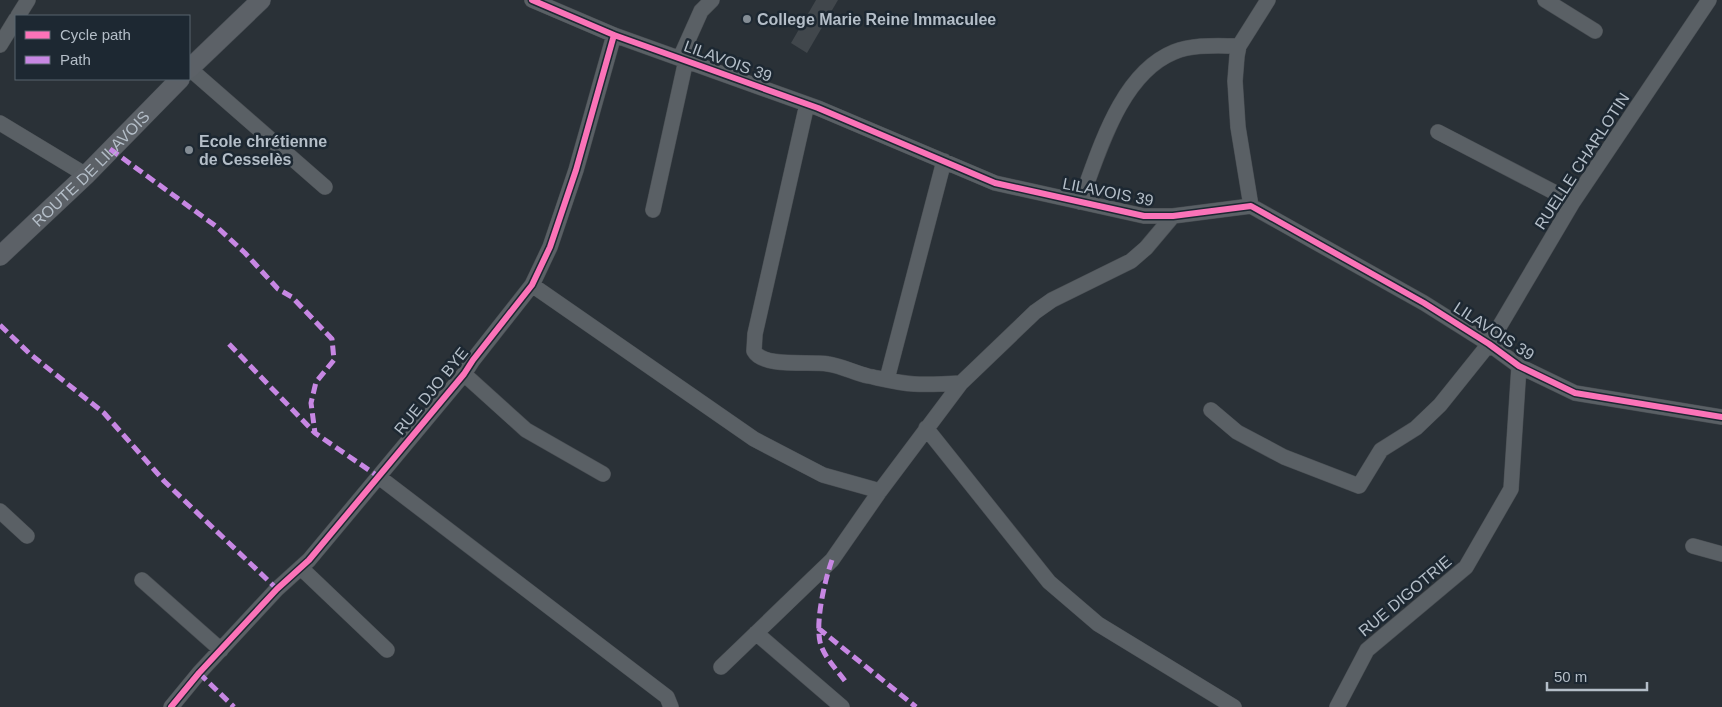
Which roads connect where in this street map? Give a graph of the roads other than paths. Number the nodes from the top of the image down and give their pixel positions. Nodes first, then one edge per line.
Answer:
1 (28, 0) edge
2 (261, 0) edge
3 (532, 0) edge
4 (712, 0) edge
5 (1268, 0) edge
6 (1545, 0) edge
7 (1709, 0) edge
8 (19, 15) edge
9 (15, 21) edge
10 (1595, 30) dead end
11 (614, 35) junction
12 (0, 45) edge
13 (1238, 46) junction
14 (683, 59) junction
15 (190, 68) edge
16 (190, 75) edge
17 (178, 80) edge
18 (807, 104) junction
19 (0, 123) edge
20 (1438, 132) dead end
21 (944, 161) junction
22 (86, 175) junction
23 (325, 188) dead end
24 (1080, 202) junction
25 (1573, 202) junction
26 (1251, 206) junction
27 (653, 210) dead end
28 (1173, 216) junction
29 (0, 256) edge
30 (532, 285) junction
31 (1489, 344) junction
32 (1520, 366) junction
33 (464, 374) junction
34 (887, 379) junction
35 (960, 384) junction
36 (1211, 410) dead end
37 (1722, 417) edge
38 (926, 428) junction
39 (604, 474) dead end
40 (379, 477) junction
41 (880, 491) junction
42 (0, 511) edge
43 (27, 536) dead end
44 (1693, 546) dead end
45 (1722, 554) edge
46 (301, 568) junction
47 (142, 580) dead end
48 (756, 633) junction
49 (221, 650) junction
50 (387, 650) dead end
51 (721, 667) dead end
52 (171, 707) edge
53 (671, 707) edge
54 (842, 707) edge
55 (1234, 707) edge
56 (1337, 707) edge

1 - 8 street
2 - 15 main road, ROUTE DE LILAVOIS
3 - 11 street, LILAVOIS 39
4 - 14 street
5 - 13 street
6 - 10 street
7 - 25 street, RUELLE CHARLOTIN
9 - 12 street
11 - 14 street, LILAVOIS 39
11 - 30 street, RUE DJO BYE
13 - 24 street
13 - 26 street
14 - 18 street, LILAVOIS 39
14 - 27 street
16 - 23 street
17 - 22 main road, ROUTE DE LILAVOIS
18 - 21 street, LILAVOIS 39
18 - 34 street
19 - 22 street
20 - 25 street
21 - 24 street, LILAVOIS 39
21 - 34 street
22 - 29 main road, ROUTE DE LILAVOIS
24 - 28 street, LILAVOIS 39
25 - 31 street, RUELLE CHARLOTIN
26 - 28 street, LILAVOIS 39
26 - 31 street, LILAVOIS 39
28 - 35 street
30 - 33 street, RUE DJO BYE
30 - 41 street
31 - 32 street, LILAVOIS 39
31 - 36 street, RUELLE CHARLOTIN
32 - 37 street, LILAVOIS 39
32 - 56 street, RUE DIGOTRIE
33 - 39 street
33 - 40 street, RUE DJO BYE
34 - 35 street
35 - 38 street
38 - 41 street
38 - 55 street
40 - 46 street, RUE DJO BYE
40 - 53 street
41 - 48 street
42 - 43 street
44 - 45 street
46 - 49 street, RUE DJO BYE
46 - 50 street
47 - 49 street
48 - 51 street
48 - 54 street
49 - 52 street, RUE DJO BYE

